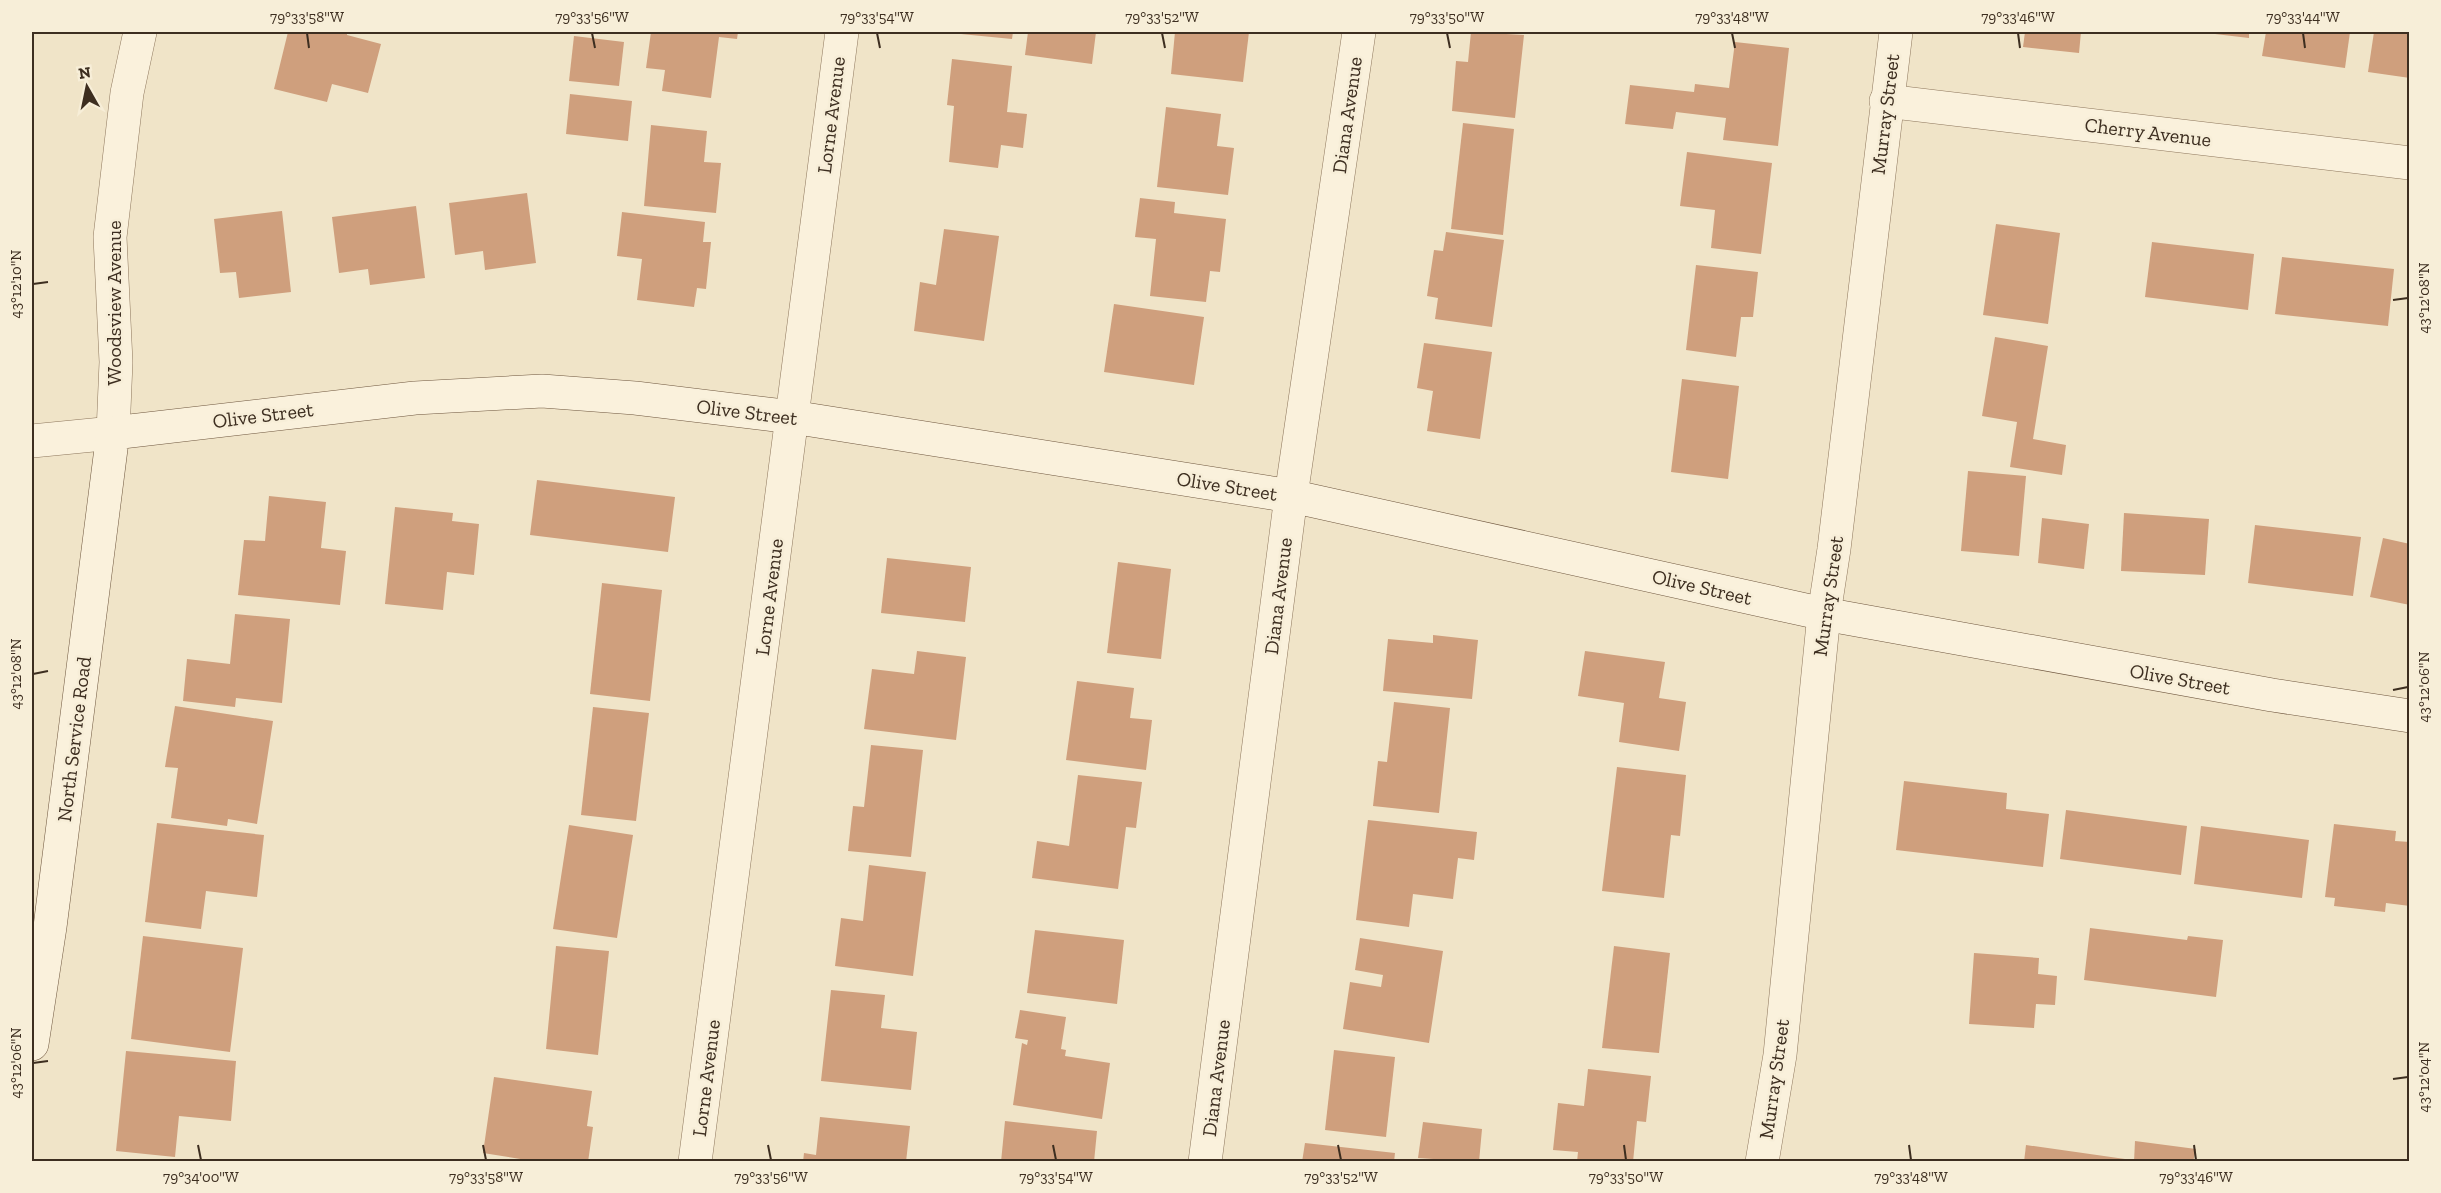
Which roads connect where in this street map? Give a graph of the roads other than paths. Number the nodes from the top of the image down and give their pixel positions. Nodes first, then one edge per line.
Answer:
1 (140, 32) edge
2 (842, 32) edge
3 (1359, 32) edge
4 (1896, 32) edge
5 (1886, 101) junction
6 (2409, 162) edge
7 (792, 417) junction
8 (113, 433) junction
9 (32, 441) edge
10 (1291, 496) junction
11 (1824, 614) junction
12 (2409, 716) edge
13 (32, 1044) edge
14 (695, 1161) edge
15 (1205, 1161) edge
16 (1762, 1161) edge

1 - 8 street, Woodsview Avenue
2 - 7 street, Lorne Avenue
3 - 10 street, Diana Avenue
4 - 5 street, Murray Street
5 - 6 street, Cherry Avenue
5 - 11 street, Murray Street
7 - 8 street, Olive Street
7 - 10 street, Olive Street
7 - 14 street, Lorne Avenue
8 - 9 street, Olive Street
8 - 13 street, North Service Road
10 - 11 street, Olive Street
10 - 15 street, Diana Avenue
11 - 12 street, Olive Street
11 - 16 street, Murray Street

